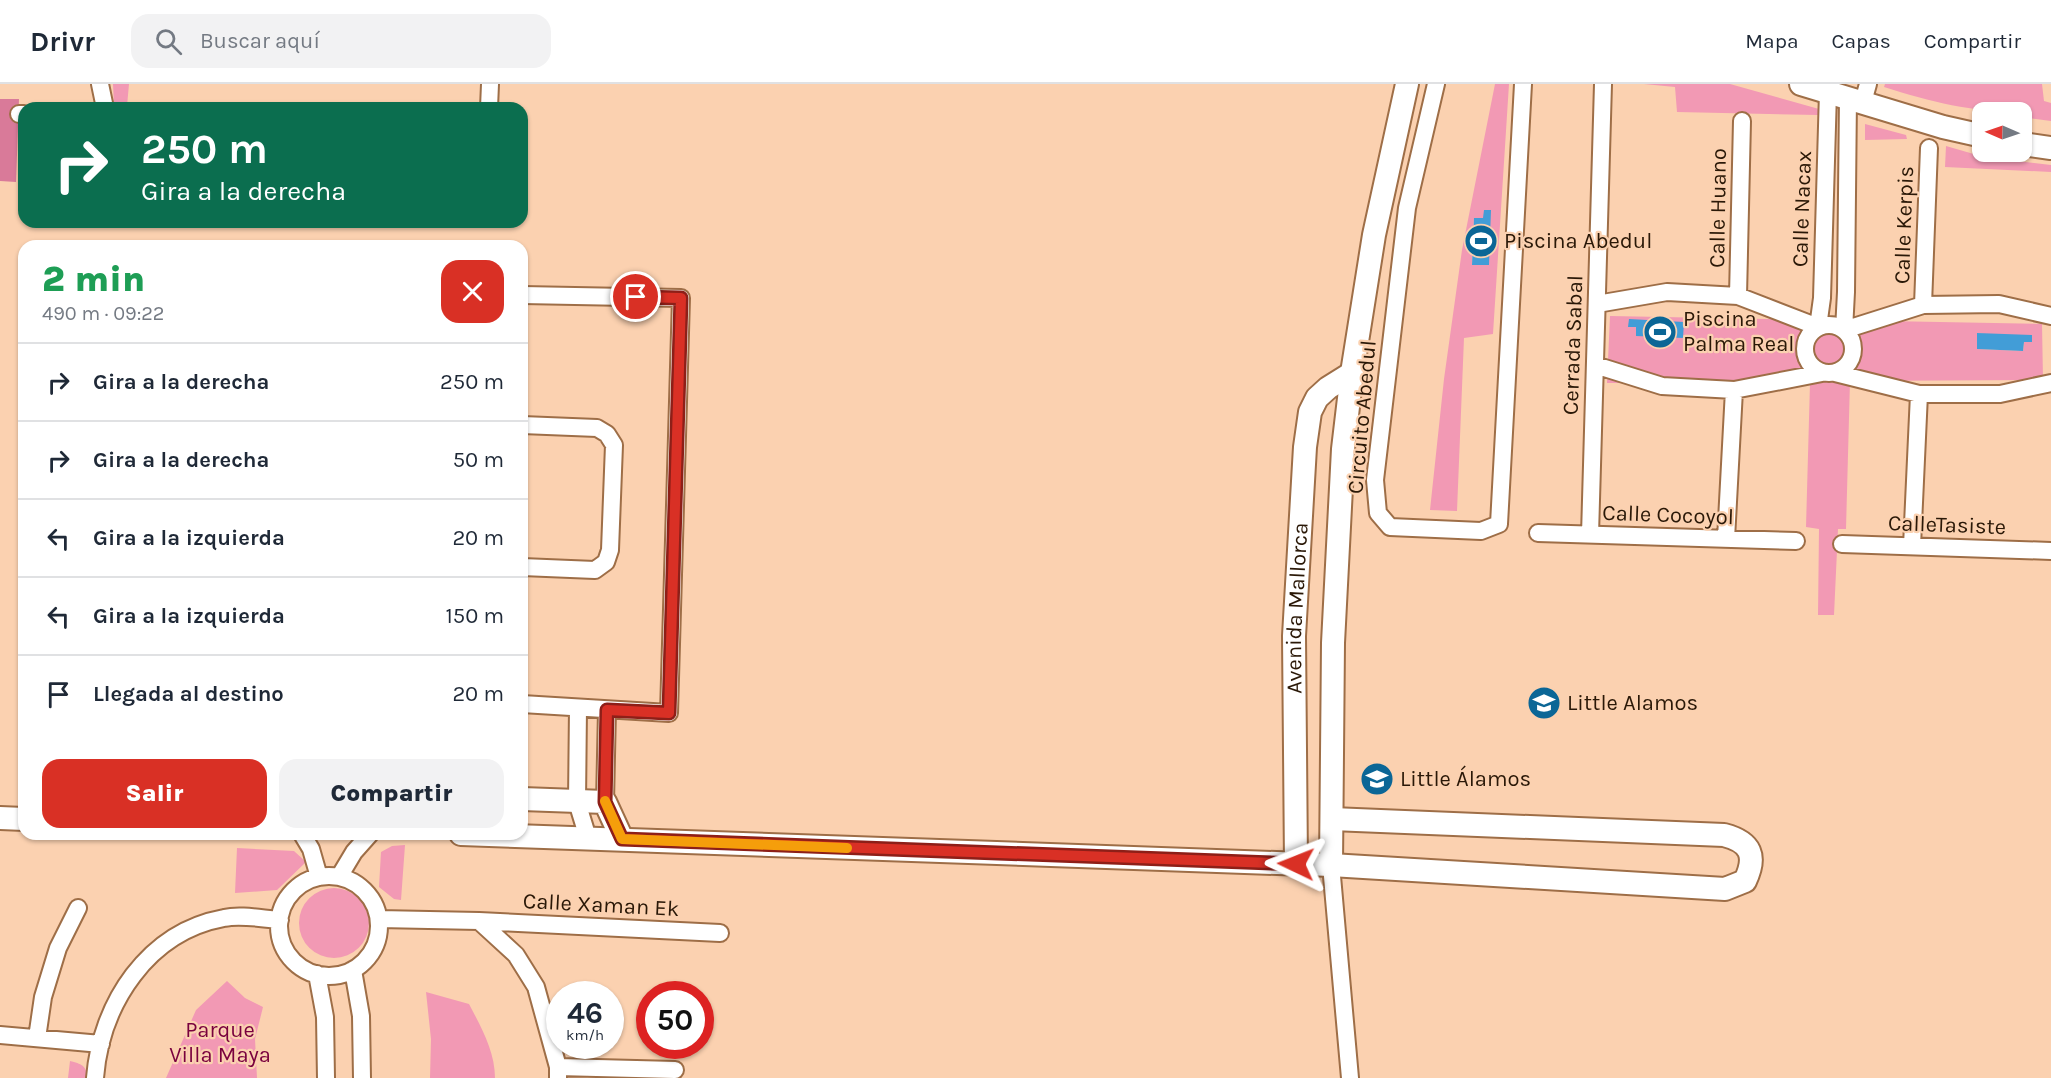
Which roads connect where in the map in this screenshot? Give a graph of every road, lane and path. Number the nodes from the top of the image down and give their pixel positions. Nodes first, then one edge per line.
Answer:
1 (100, 84) edge
2 (490, 84) edge
3 (1407, 84) edge
4 (1436, 84) edge
5 (1523, 84) edge
6 (1603, 84) edge
7 (1801, 84) edge
8 (1851, 94) edge
9 (104, 102) edge
10 (489, 102) edge
11 (1742, 121) dead end
12 (1972, 134) edge
13 (2032, 145) edge
14 (1929, 148) dead end
15 (2051, 148) edge
16 (528, 295) edge
17 (1738, 296) junction
18 (1597, 304) junction
19 (1923, 305) junction
20 (2051, 316) edge
21 (1818, 327) junction
22 (1844, 330) junction
23 (1595, 365) junction
24 (1352, 373) junction
25 (1829, 373) junction
26 (2051, 383) edge
27 (1734, 390) junction
28 (1919, 394) junction
29 (528, 425) edge
30 (1538, 533) dead end
31 (1590, 535) junction
32 (1726, 539) junction
33 (1796, 541) dead end
34 (1842, 544) dead end
35 (1912, 546) junction
36 (2051, 551) edge
37 (528, 567) edge
38 (528, 705) edge
39 (578, 708) junction
40 (607, 710) junction
41 (528, 799) edge
42 (577, 802) junction
43 (605, 802) junction
44 (0, 818) edge
45 (18, 819) edge
46 (1332, 819) junction
47 (528, 836) edge
48 (588, 838) junction
49 (622, 839) junction
50 (306, 840) edge
51 (365, 840) edge
52 (1296, 864) junction
53 (1331, 865) junction
54 (319, 877) junction
55 (339, 877) junction
56 (78, 908) dead end
57 (379, 919) junction
58 (280, 920) junction
59 (479, 921) junction
60 (720, 933) dead end
61 (353, 970) junction
62 (317, 974) junction
63 (0, 1035) edge
64 (37, 1038) junction
65 (101, 1044) junction
66 (675, 1070) dead end
67 (558, 1073) edge
68 (95, 1078) edge
69 (326, 1078) edge
70 (362, 1078) edge
71 (1350, 1078) edge

1 - 9 street
2 - 10 street
3 - 24 main road, Avenida Mallorca
4 - 5 street, Circuito Abedul
6 - 18 street, Cerrada Sabal
7 - 8 main road
8 - 12 main road
8 - 21 street, Calle Nacax
8 - 22 street, Calle Nacax
11 - 17 street, Calle Huano
13 - 15 main road
14 - 19 street, Calle Kerpis
16 - 40 street
17 - 18 street
17 - 21 street
18 - 23 street, Cerrada Sabal
19 - 20 street
19 - 22 street
21 - 22 street
21 - 25 street, Calle Nacax
22 - 25 street, Calle Nacax
23 - 27 street
23 - 31 street, Cerrada Sabal
24 - 46 main road, Avenida Mallorca
24 - 52 main road, Avenida Mallorca
25 - 27 street
25 - 28 street
26 - 28 street
27 - 32 street
28 - 35 street
29 - 37 street
30 - 31 street, Calle Cocoyol
31 - 32 street, Calle Cocoyol
32 - 33 street, Calle Cocoyol
34 - 35 street, CalleTasiste
35 - 36 street, CalleTasiste
38 - 39 street
39 - 40 street
39 - 42 street
40 - 43 street
41 - 42 main road
42 - 43 main road
42 - 48 street
43 - 49 main road
44 - 45 main road
46 - 53 main road, Avenida Mallorca
46 - 53 main road
47 - 48 main road
48 - 49 main road
49 - 52 main road
50 - 54 street
51 - 55 street
52 - 53 main road
53 - 71 street
54 - 55 street
54 - 58 street
55 - 57 street
56 - 64 street
57 - 59 street, Calle Xaman Ek
57 - 61 street
58 - 62 street
58 - 65 street
59 - 60 street, Calle Xaman Ek
59 - 67 street
61 - 62 street
61 - 70 street
62 - 69 street
63 - 64 street
64 - 65 street
65 - 68 street
66 - 67 street

